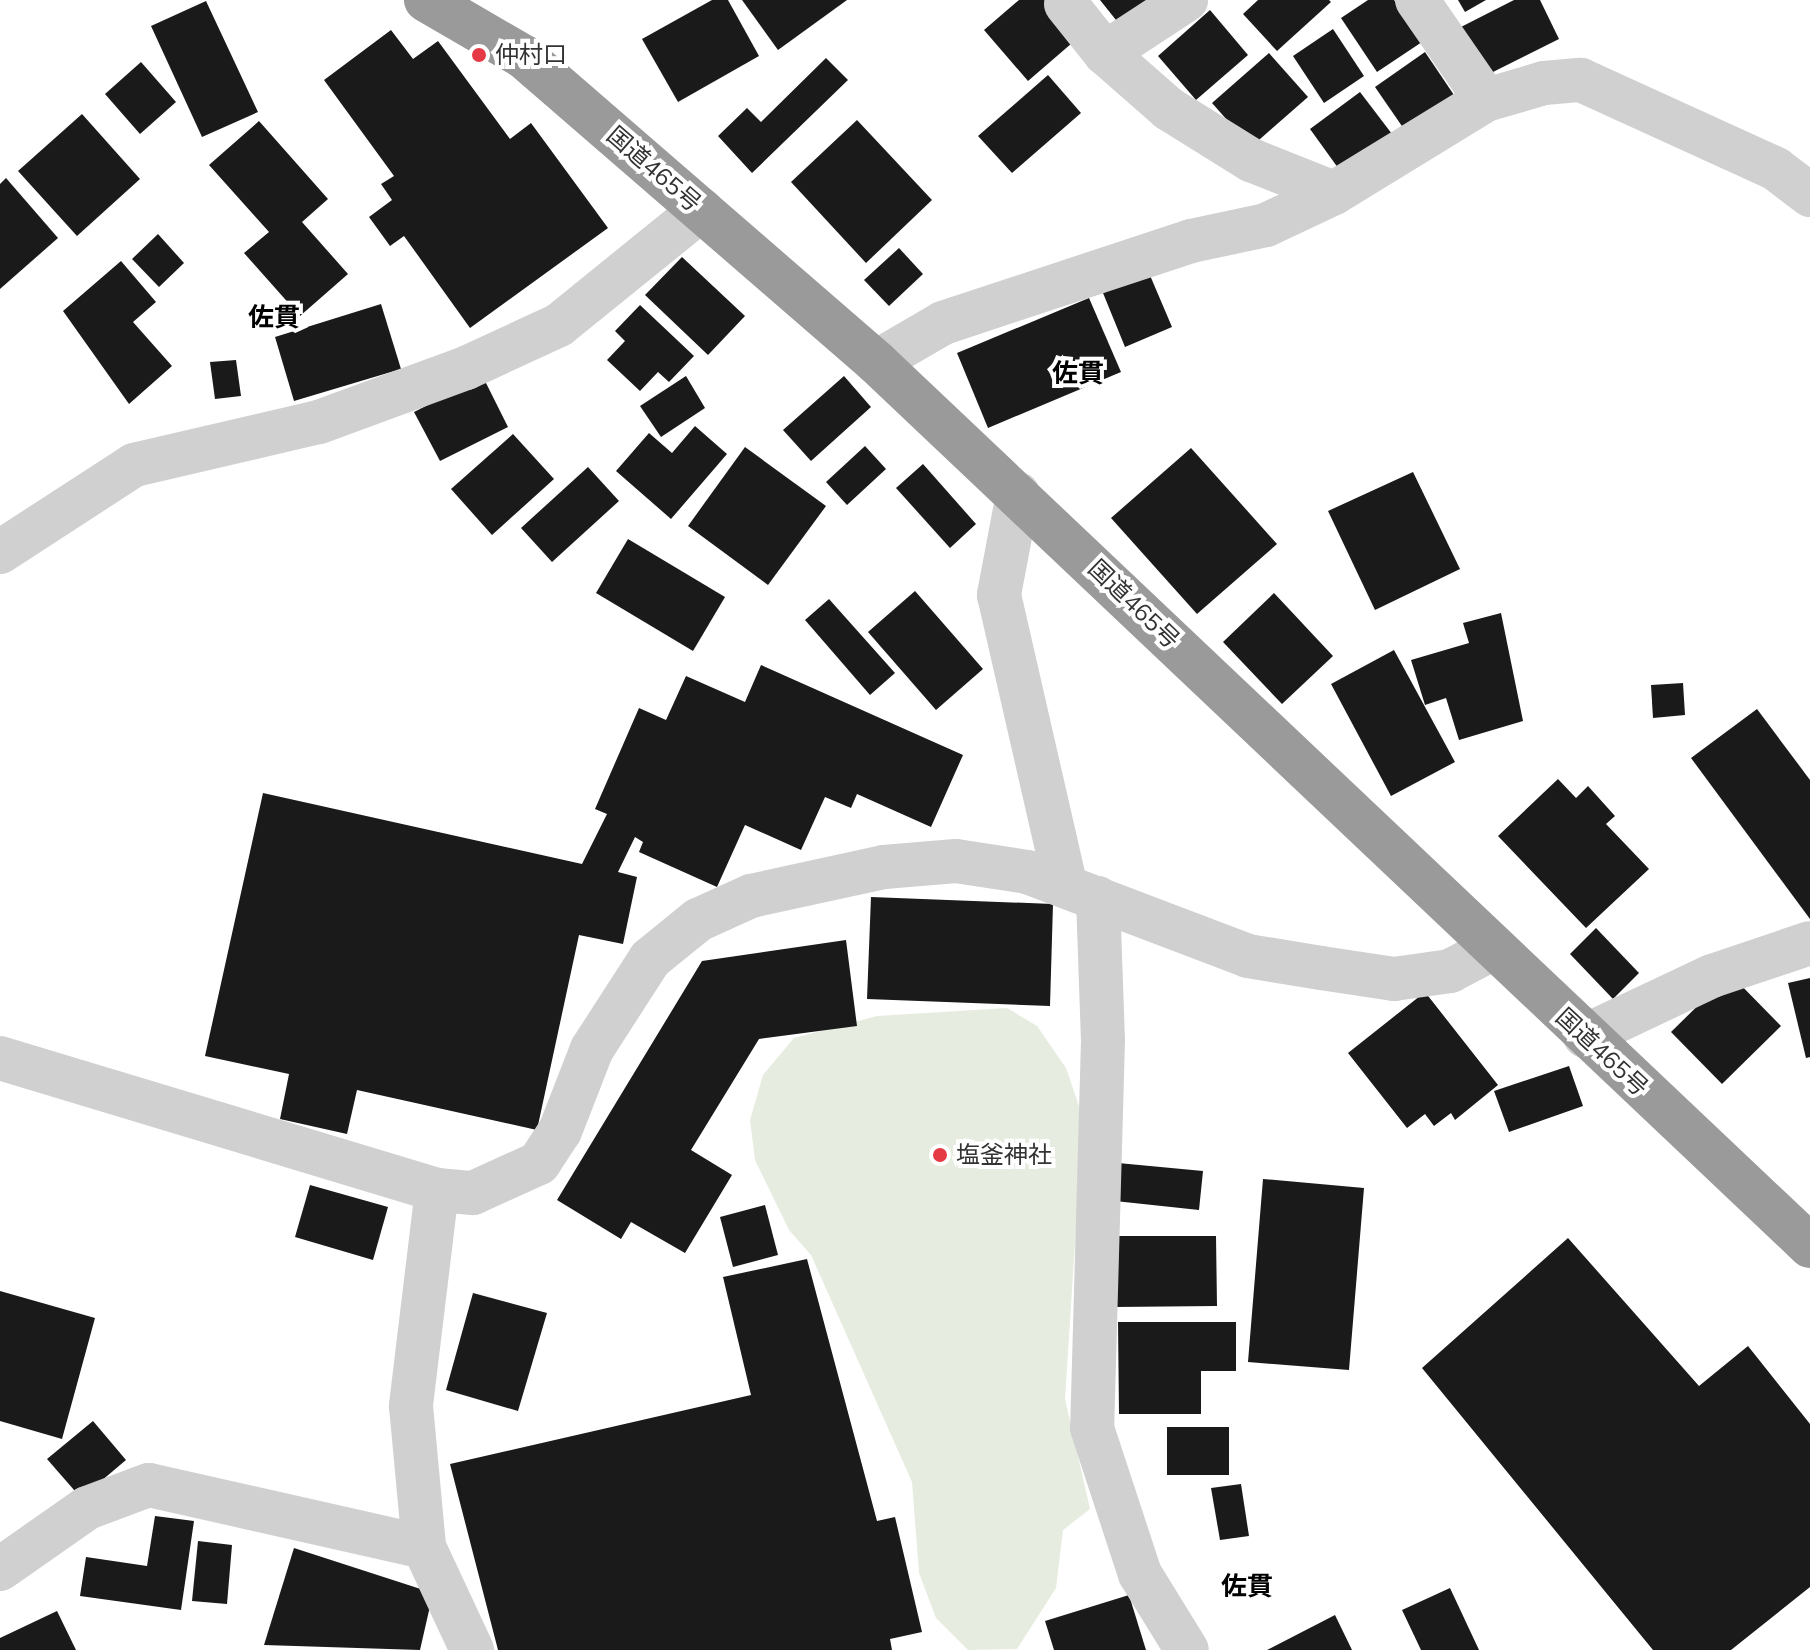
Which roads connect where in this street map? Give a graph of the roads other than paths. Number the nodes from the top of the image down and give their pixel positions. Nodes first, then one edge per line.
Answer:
1 (426, 0) edge
2 (1186, 0) edge
3 (1417, 0) edge
4 (1066, 4) dead end
5 (1105, 53) junction
6 (1486, 100) junction
7 (1334, 193) junction
8 (1810, 195) edge
9 (701, 210) junction
10 (876, 362) junction
11 (1018, 494) junction
12 (0, 552) edge
13 (1082, 891) junction
14 (1810, 943) edge
15 (1494, 948) junction
16 (1585, 1036) junction
17 (0, 1058) edge
18 (437, 1190) junction
19 (1810, 1246) edge
20 (424, 1547) junction
21 (0, 1569) edge
22 (472, 1650) edge
23 (1187, 1650) edge

1 - 9 highway, 国道465号
2 - 5 street
3 - 6 street
4 - 5 street
5 - 7 street
6 - 7 street
6 - 8 street
7 - 10 street
9 - 10 highway, 国道465号
9 - 12 street
10 - 11 highway, 国道465号
11 - 13 street
11 - 15 highway, 国道465号
13 - 15 street
13 - 18 street
13 - 23 street
14 - 16 street
15 - 16 highway, 国道465号
16 - 19 highway, 国道465号
17 - 18 street
18 - 20 street
20 - 21 street
20 - 22 street

